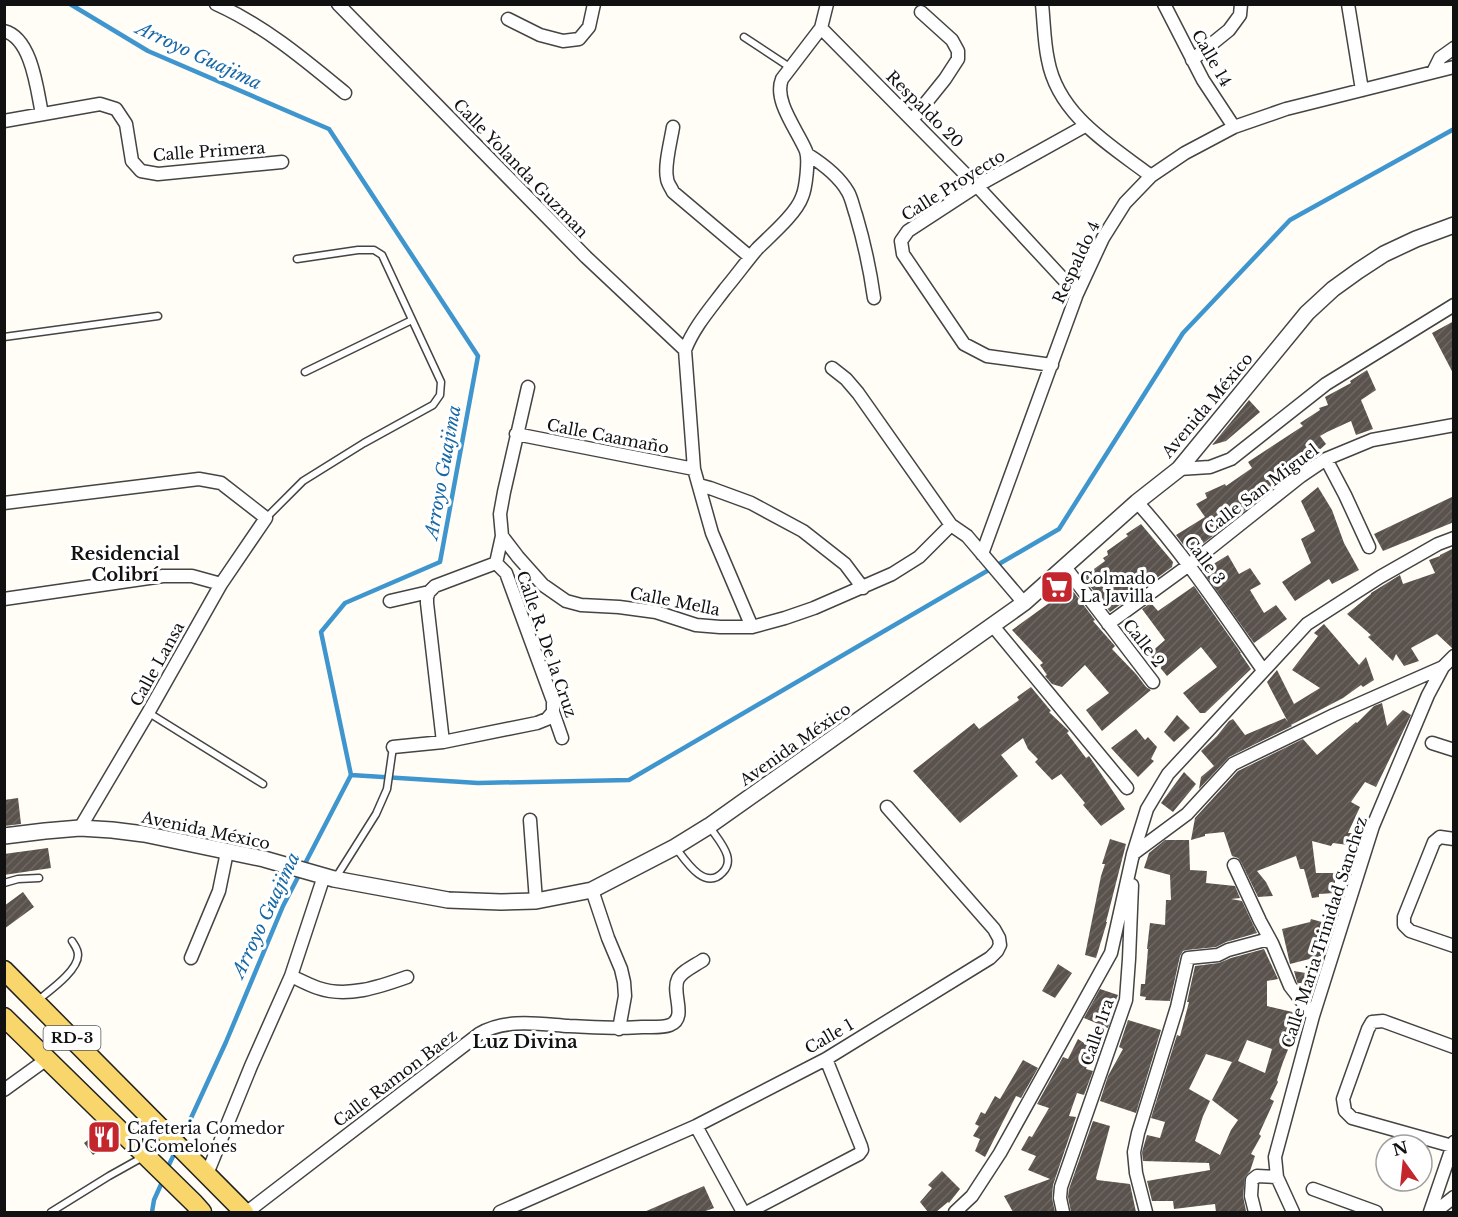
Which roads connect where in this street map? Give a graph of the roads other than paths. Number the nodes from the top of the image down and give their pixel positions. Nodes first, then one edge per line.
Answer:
1 (216, 4) edge
2 (338, 4) edge
3 (594, 4) edge
4 (827, 4) edge
5 (1042, 4) edge
6 (1164, 4) edge
7 (1241, 4) edge
8 (1348, 4) edge
9 (921, 12) dead end
10 (508, 19) dead end
11 (821, 28) junction
12 (4, 31) edge
13 (744, 37) dead end
14 (1454, 48) edge
15 (1192, 60) junction
16 (1454, 67) edge
17 (791, 68) junction
18 (1432, 72) junction
19 (1362, 90) junction
20 (345, 93) dead end
21 (42, 114) junction
22 (912, 120) junction
23 (4, 122) edge
24 (1085, 126) junction
25 (674, 127) dead end
26 (1234, 127) junction
27 (807, 154) junction
28 (282, 162) dead end
29 (1151, 176) junction
30 (977, 186) junction
31 (1454, 225) edge
32 (750, 257) junction
33 (297, 259) dead end
34 (1077, 294) junction
35 (874, 298) dead end
36 (1454, 305) edge
37 (158, 316) dead end
38 (412, 320) junction
39 (4, 337) edge
40 (685, 350) junction
41 (1052, 365) junction
42 (832, 368) dead end
43 (304, 372) dead end
44 (528, 387) dead end
45 (1454, 425) edge
46 (516, 434) junction
47 (1326, 459) junction
48 (694, 469) junction
49 (1179, 469) junction
50 (699, 485) junction
51 (1137, 502) junction
52 (4, 503) edge
53 (266, 518) junction
54 (951, 525) junction
55 (502, 536) junction
56 (1454, 538) edge
57 (1369, 548) dead end
58 (982, 554) junction
59 (496, 563) junction
60 (1189, 565) junction
61 (1065, 567) junction
62 (221, 584) junction
63 (863, 588) junction
64 (429, 592) junction
65 (4, 598) edge
66 (390, 601) dead end
67 (1024, 603) junction
68 (1108, 624) junction
69 (993, 626) junction
70 (752, 627) junction
71 (1454, 656) edge
72 (1443, 667) junction
73 (1263, 670) junction
74 (1153, 682) dead end
75 (553, 712) junction
76 (148, 713) junction
77 (562, 738) dead end
78 (443, 742) junction
79 (1432, 743) dead end
80 (393, 747) joint
81 (1454, 750) edge
82 (263, 784) dead end
83 (1127, 788) dead end
84 (887, 807) dead end
85 (530, 820) dead end
86 (709, 826) junction
87 (80, 828) junction
88 (4, 836) edge
89 (1454, 839) edge
90 (675, 847) junction
91 (227, 852) junction
92 (1133, 854) junction
93 (1234, 865) dead end
94 (39, 878) dead end
95 (329, 878) junction
96 (4, 883) edge
97 (592, 890) junction
98 (536, 901) junction
99 (72, 942) dead end
100 (1272, 943) junction
101 (1454, 946) edge
102 (191, 958) dead end
103 (704, 960) dead end
104 (4, 970) edge
105 (291, 976) junction
106 (407, 977) dead end
107 (36, 1002) junction
108 (1313, 1016) junction
109 (4, 1017) edge
110 (619, 1029) junction
111 (1454, 1047) edge
112 (47, 1059) junction
113 (825, 1059) junction
114 (4, 1090) edge
115 (696, 1126) junction
116 (1453, 1144) edge
117 (146, 1156) junction
118 (202, 1168) junction
119 (1277, 1177) junction
120 (1313, 1189) dead end
121 (1454, 1197) edge
122 (198, 1208) edge
123 (1353, 1208) edge
124 (51, 1212) edge
125 (245, 1212) edge
126 (500, 1212) edge
127 (743, 1212) edge
128 (748, 1212) edge
129 (955, 1212) edge
130 (1064, 1212) edge
131 (1146, 1212) edge
132 (1255, 1212) edge
133 (1293, 1212) edge
134 (1376, 1212) edge
135 (1430, 1212) edge
136 (1435, 1212) edge

1 - 20 street
2 - 40 street, Calle Yolanda Guzman
3 - 10 street
4 - 11 street
5 - 24 street
6 - 15 street, Calle 14
7 - 15 street
8 - 19 street
9 - 22 street
11 - 17 street
11 - 22 street, Respaldo 20
12 - 21 street
13 - 17 lane
14 - 18 street
15 - 26 street, Calle 14
16 - 18 street, Respaldo 4
17 - 27 street
18 - 19 street, Respaldo 4
19 - 26 street, Respaldo 4
21 - 23 street, Calle Primera
21 - 28 street, Calle Primera
22 - 30 street, Respaldo 20
24 - 29 street
24 - 30 street, Calle Proyecto
25 - 32 street
26 - 29 street, Respaldo 4
27 - 32 street
27 - 35 street
29 - 34 street, Respaldo 4
30 - 34 street, Respaldo 20
30 - 41 street, Calle Proyecto
31 - 49 street, Avenida México
32 - 40 street
33 - 38 lane
34 - 41 street, Respaldo 4
36 - 49 street
37 - 39 lane
38 - 43 lane
38 - 53 lane
40 - 48 street
41 - 58 street, Respaldo 4
42 - 54 street
44 - 46 street, Calle R. De la Cruz
45 - 47 street, Calle San Miguel
46 - 48 street, Calle Caamaño
46 - 55 street, Calle R. De la Cruz
47 - 57 street
47 - 60 street, Calle San Miguel
48 - 50 street
49 - 51 street, Avenida México
50 - 63 street
50 - 70 street
51 - 60 street, Calle 3
51 - 61 street, Avenida México
52 - 53 street
53 - 62 street, Calle Lansa
54 - 58 street
54 - 63 street, Calle Mella
55 - 59 street, Calle R. De la Cruz
55 - 70 street, Calle Mella
56 - 73 street
58 - 67 street
59 - 64 street
59 - 75 street, Calle R. De la Cruz
60 - 68 street, Calle San Miguel
60 - 73 street, Calle 3
61 - 67 street, Avenida México
61 - 68 street, Calle 2
62 - 65 street
62 - 76 street, Calle Lansa
63 - 70 street, Calle Mella
64 - 66 street
64 - 78 street
67 - 69 street, Avenida México
68 - 74 street, Calle 2
69 - 83 street
69 - 86 street, Avenida México
71 - 72 street
72 - 92 street
72 - 108 street, Calle Maria Trinidad Sanchez
73 - 92 street
75 - 77 street, Calle R. De la Cruz
75 - 78 street
76 - 82 lane
76 - 87 street, Calle Lansa
78 - 80 street
79 - 81 street
80 - 95 lane
84 - 113 street, Calle 1
85 - 98 street
86 - 90 street, Avenida México
86 - 90 lane
87 - 88 street, Avenida México
87 - 91 street, Avenida México
89 - 101 street
90 - 97 street, Avenida México
91 - 95 street, Avenida México
91 - 102 street
92 - 129 street
92 - 130 street, Calle 1ra
93 - 100 street
94 - 96 lane
95 - 98 street, Avenida México
95 - 105 street
97 - 98 street, Avenida México
97 - 110 street
99 - 107 lane
100 - 108 street
100 - 131 street
103 - 110 street, Calle Ramon Baez
104 - 107 main road, RD-3
105 - 106 street
105 - 118 street
107 - 118 main road, RD-3
108 - 119 street, Calle Maria Trinidad Sanchez
109 - 112 main road, RD-3
110 - 125 street, Calle Ramon Baez
111 - 116 street
112 - 114 street
112 - 117 main road, RD-3
113 - 115 street, Calle 1
113 - 128 street
115 - 126 street, Calle 1
115 - 127 street
116 - 135 street
117 - 122 main road, RD-3
117 - 124 lane
118 - 125 main road, RD-3
119 - 132 street
119 - 133 street, Calle Maria Trinidad Sanchez
120 - 123 street
121 - 136 street
123 - 134 street

